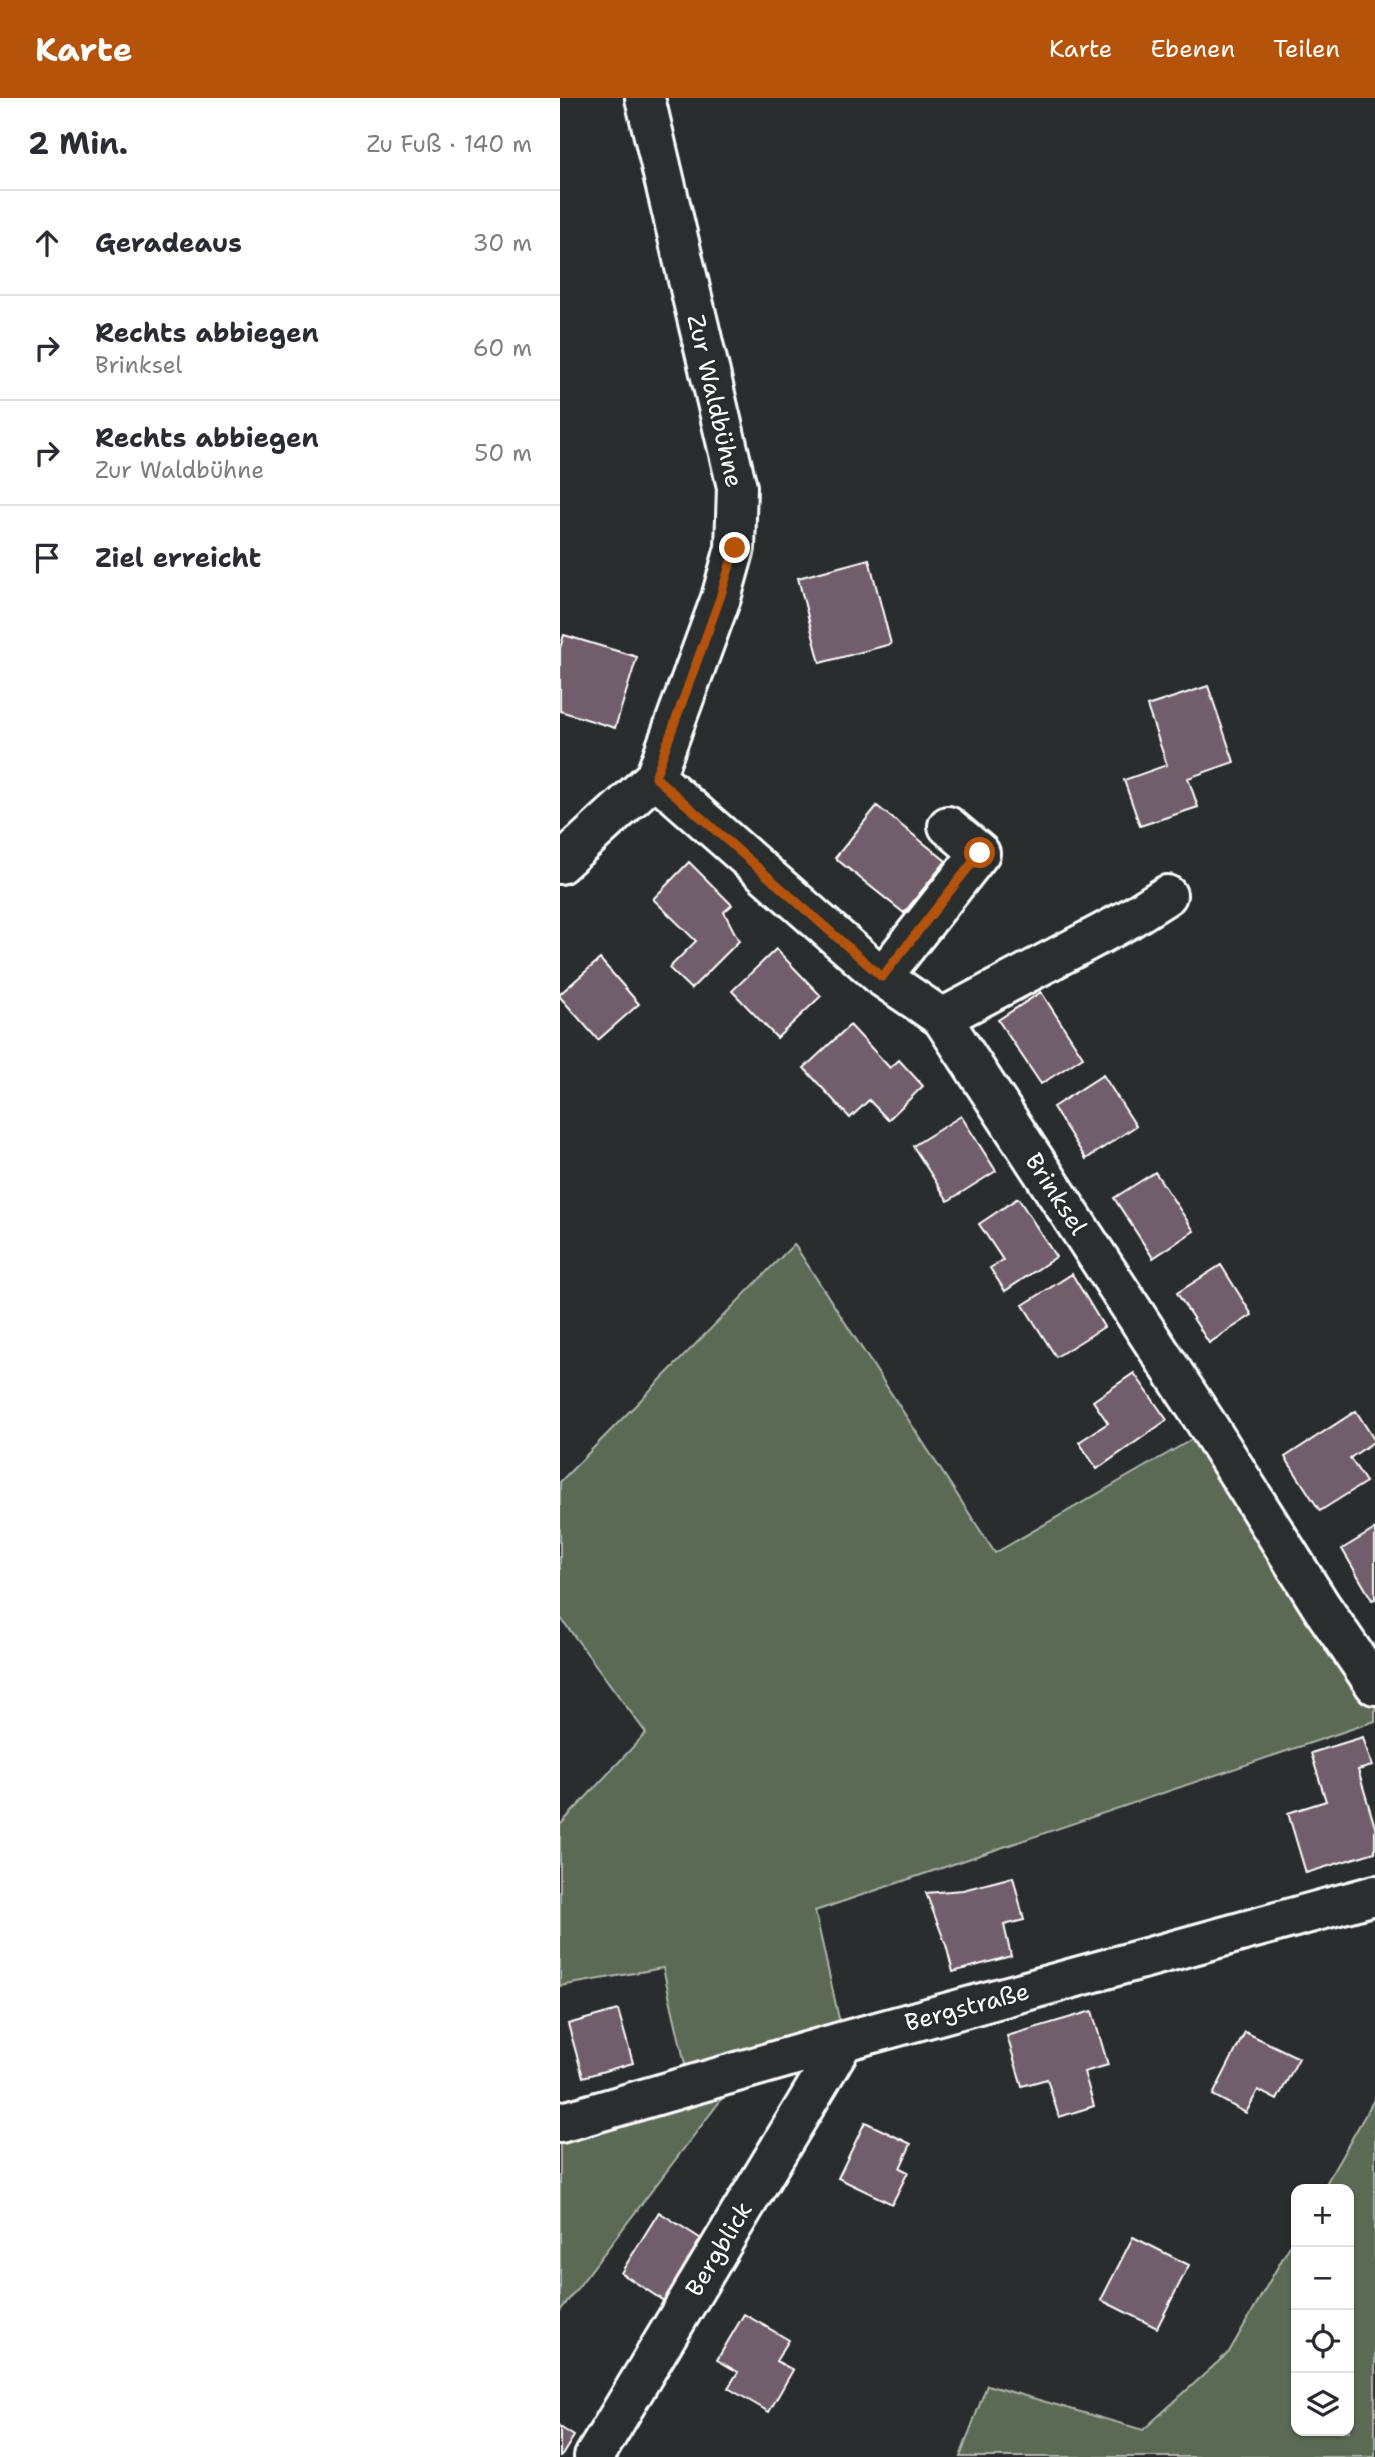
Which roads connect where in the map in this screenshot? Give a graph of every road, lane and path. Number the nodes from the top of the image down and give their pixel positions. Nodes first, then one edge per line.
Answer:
1 (645, 98) edge
2 (655, 777) junction
3 (948, 826) dead end
4 (560, 863) edge
5 (1167, 895) dead end
6 (882, 977) junction
7 (942, 1018) junction
8 (1375, 1685) edge
9 (1375, 1895) edge
10 (844, 2041) junction
11 (560, 2123) edge
12 (594, 2457) edge

1 - 2 street, Zur Waldbühne
2 - 4 street, Zur Waldbühne
2 - 6 street, Brinksel
3 - 6 street
5 - 7 street
6 - 7 street, Brinksel
7 - 8 street, Brinksel
9 - 10 street, Bergstraße
10 - 11 street, Bergstraße
10 - 12 street, Bergblick

